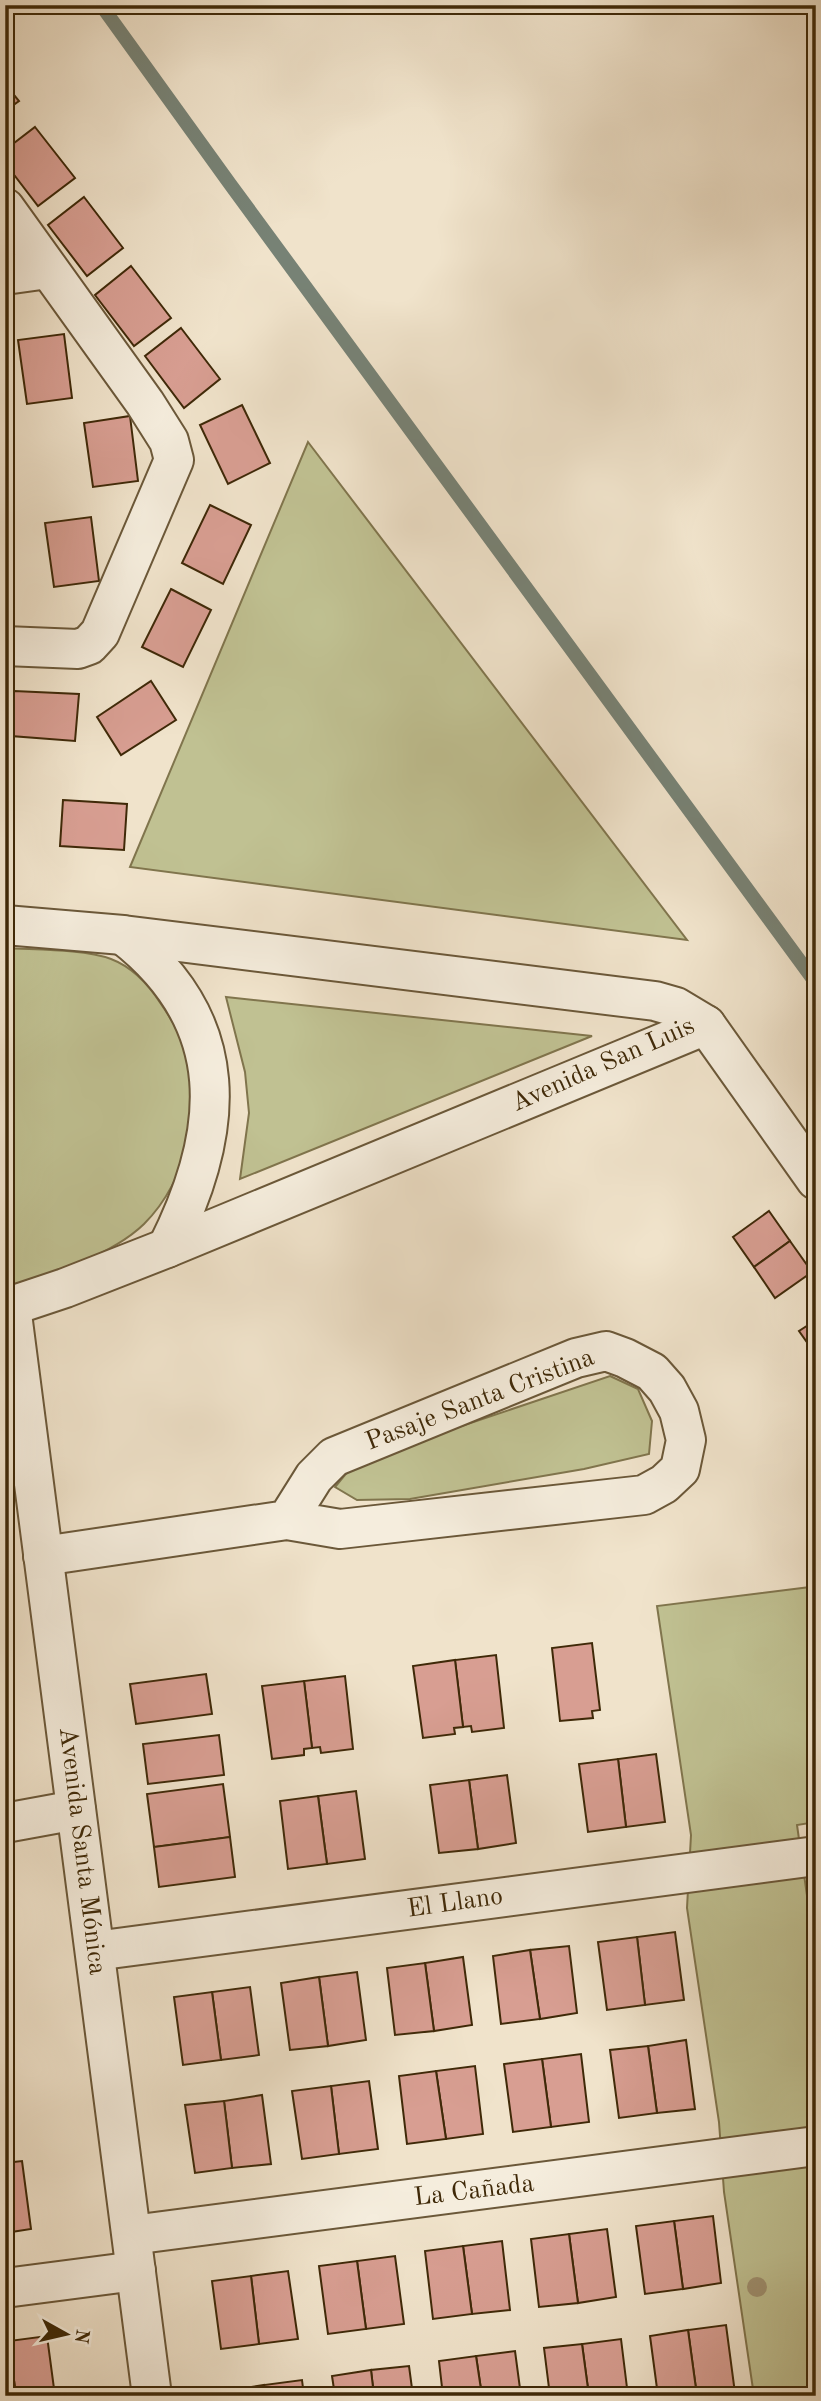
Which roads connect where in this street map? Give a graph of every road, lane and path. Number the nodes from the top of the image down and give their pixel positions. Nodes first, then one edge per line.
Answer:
1 (5, 208) edge
2 (48, 269) junction
3 (5, 275) edge
4 (5, 646) edge
5 (5, 925) edge
6 (123, 935) junction
7 (706, 1025) junction
8 (816, 1180) edge
9 (167, 1248) junction
10 (8, 1307) edge
11 (287, 1520) junction
12 (43, 1556) junction
13 (76, 1810) junction
14 (5, 1823) edge
15 (816, 1856) edge
16 (94, 1951) junction
17 (816, 2146) edge
18 (134, 2253) junction
19 (5, 2288) edge
20 (152, 2396) edge

1 - 2 street
2 - 3 street
2 - 4 street
5 - 6 street, Avenida San Luis
6 - 7 street, Avenida San Luis
6 - 9 street
7 - 8 street
7 - 9 street, Avenida San Luis
9 - 10 street, Avenida San Luis
10 - 12 street, Avenida Santa Mónica
11 - 11 street, Pasaje Santa Cristina
11 - 12 street, Pasaje Santa Cristina
12 - 13 street, Avenida Santa Mónica
13 - 14 street
13 - 16 street, Avenida Santa Mónica
15 - 16 street, El Llano
16 - 18 street, Avenida Santa Mónica
17 - 18 street, La Cañada
18 - 19 street, La Cañada
18 - 20 street, Avenida Santa Mónica

